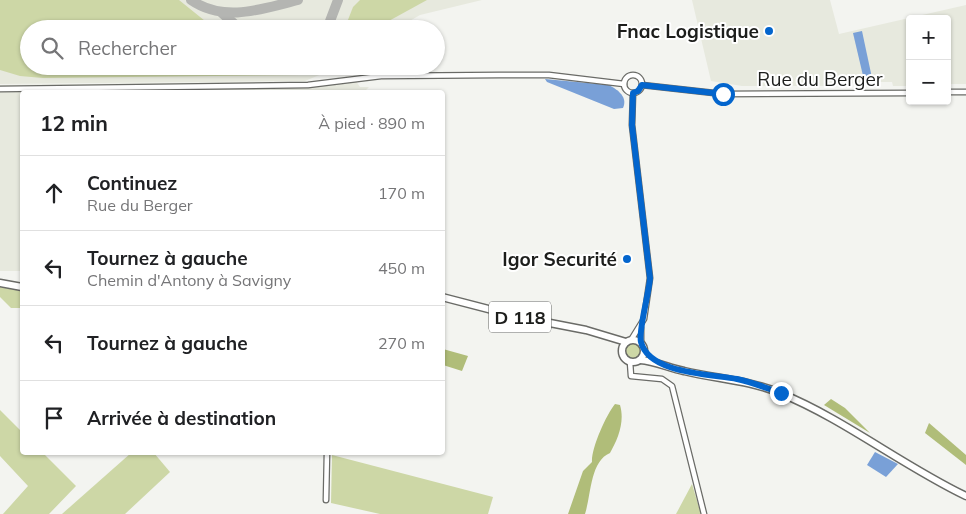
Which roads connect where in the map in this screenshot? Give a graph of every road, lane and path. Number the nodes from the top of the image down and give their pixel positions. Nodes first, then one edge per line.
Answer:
1 (624, 84) junction
2 (642, 85) junction
3 (0, 88) edge
4 (951, 92) edge
5 (966, 92) edge
6 (633, 93) junction
7 (906, 93) edge
8 (0, 284) edge
9 (20, 287) edge
10 (445, 298) edge
11 (641, 327) junction
12 (598, 334) junction
13 (628, 341) junction
14 (643, 347) junction
15 (621, 352) junction
16 (640, 360) junction
17 (630, 362) junction
18 (672, 368) junction
19 (327, 455) edge
20 (939, 483) junction
21 (966, 496) edge
22 (326, 500) dead end
23 (966, 500) edge
24 (704, 514) edge

1 - 2 street
1 - 3 street
1 - 6 street
2 - 6 street
2 - 7 street, Rue du Berger
4 - 5 street
6 - 11 street
8 - 9 main road
10 - 12 main road, D 118
11 - 13 street
11 - 14 street
12 - 13 main road, D 118
12 - 15 main road, D 118
13 - 14 main road
13 - 15 main road
14 - 16 main road
14 - 18 main road
15 - 17 main road
16 - 17 main road
16 - 18 main road
17 - 24 street
18 - 20 main road
19 - 22 street
20 - 21 main road
20 - 23 main road

